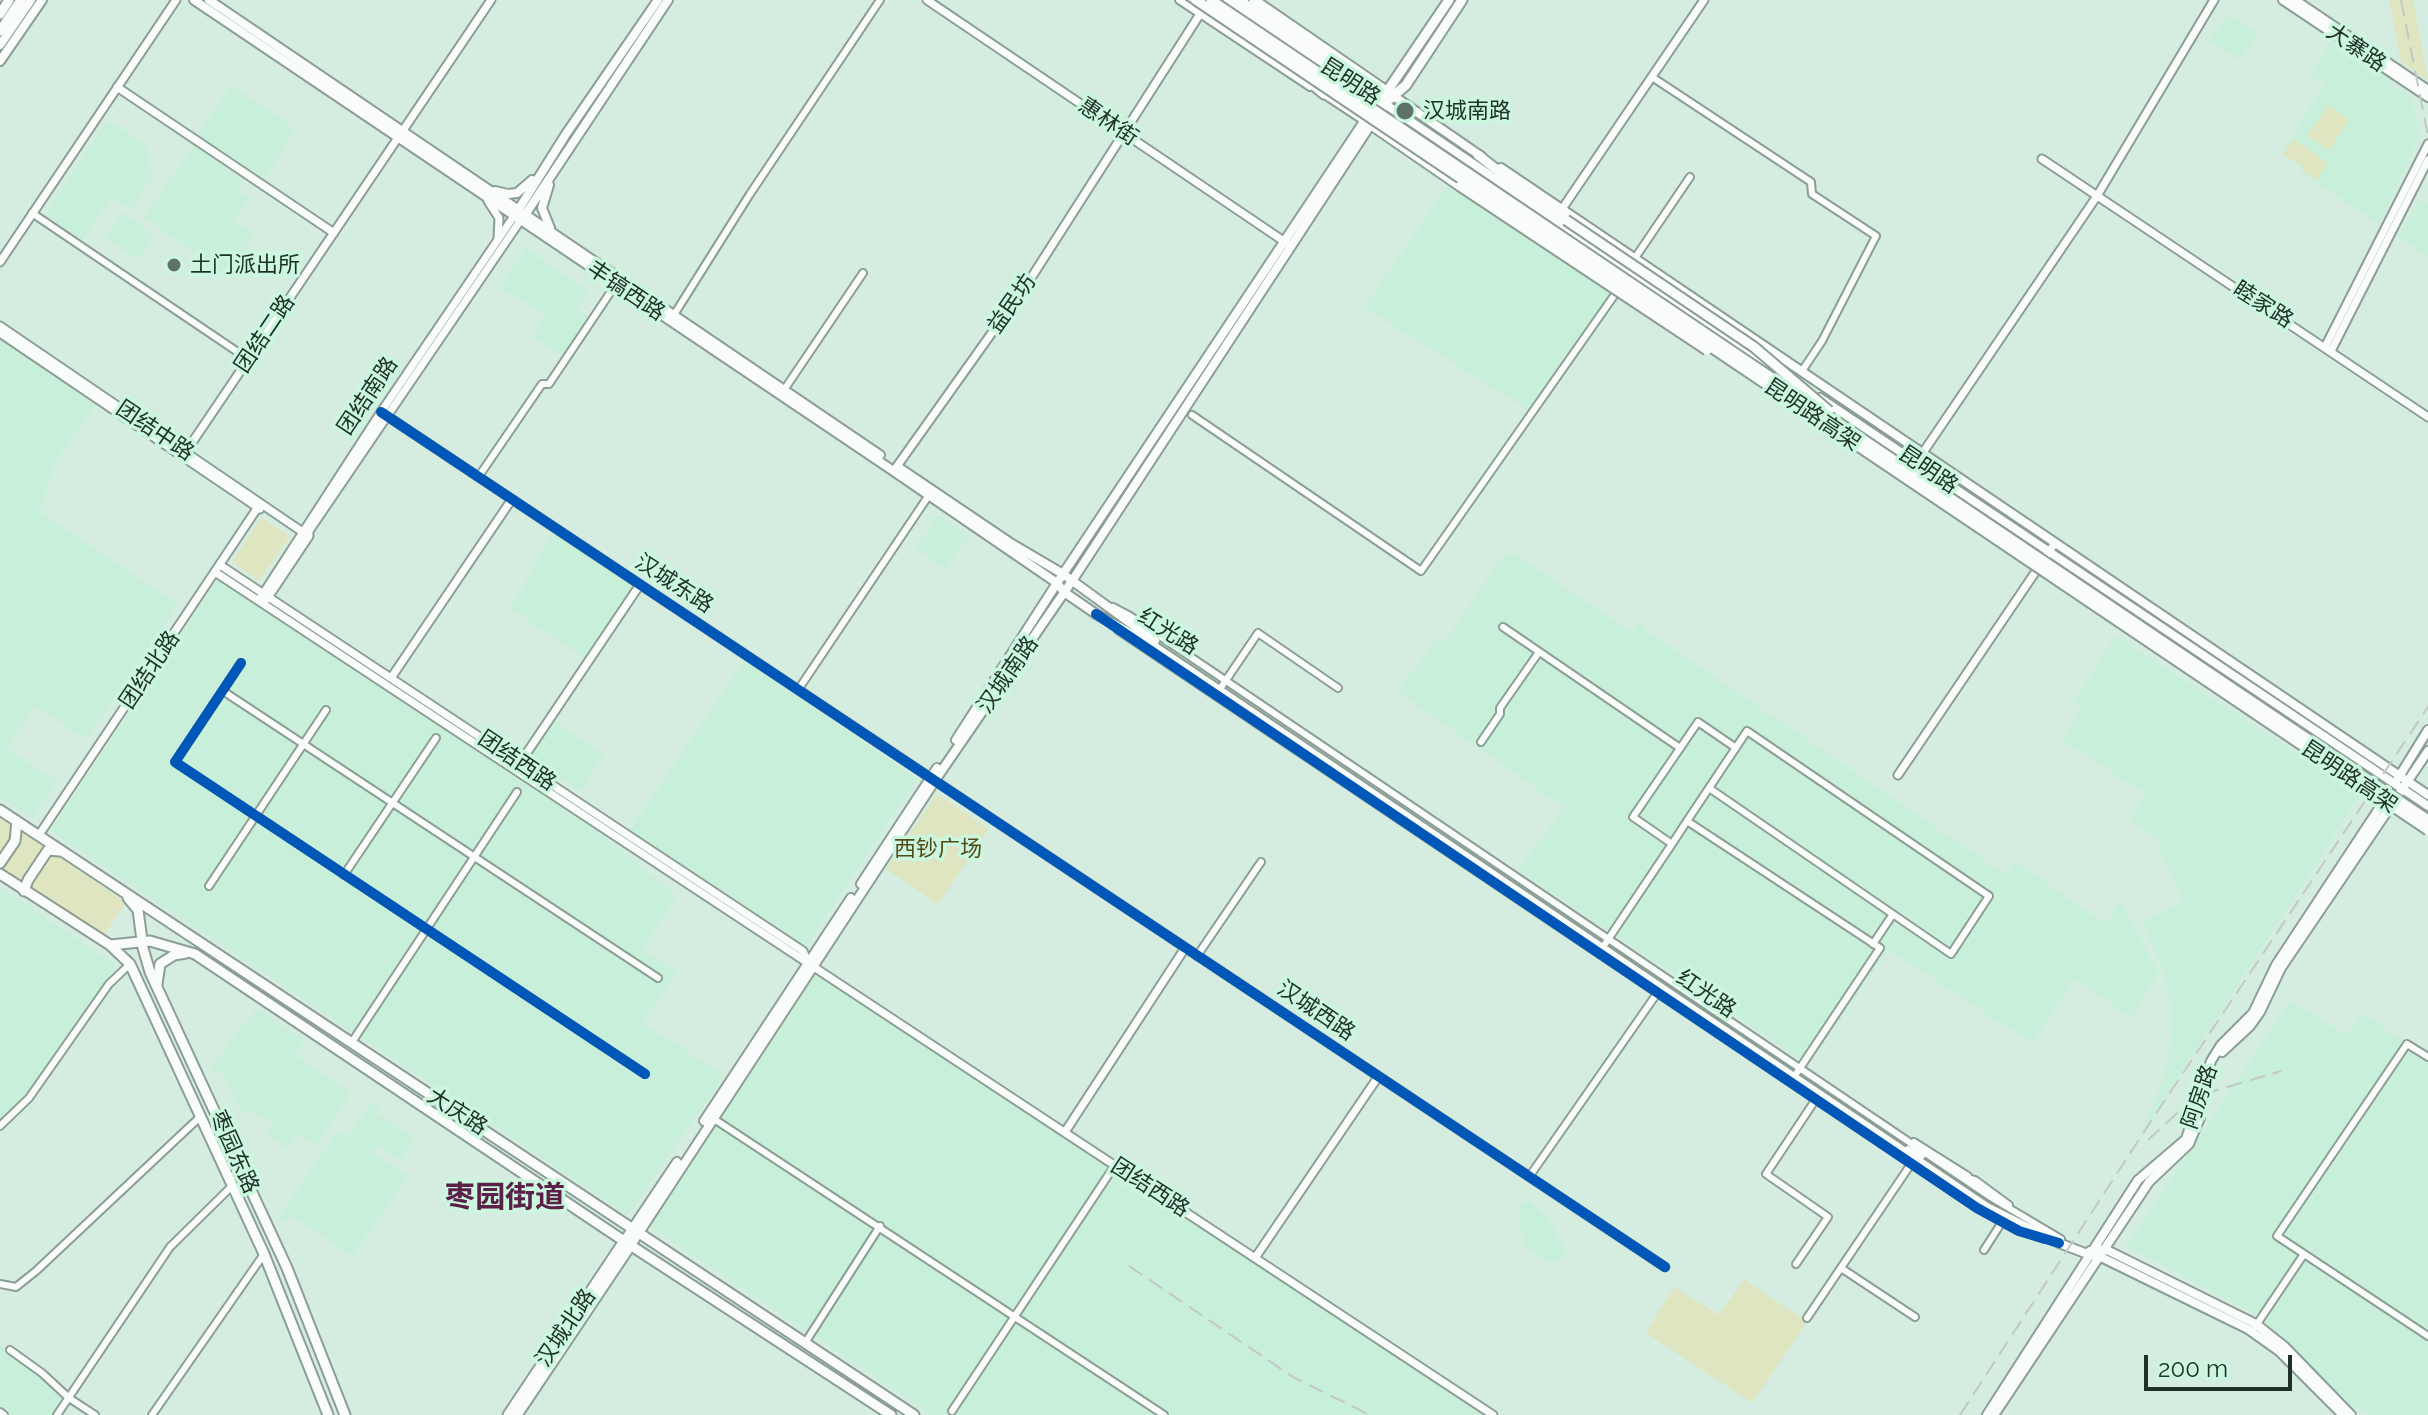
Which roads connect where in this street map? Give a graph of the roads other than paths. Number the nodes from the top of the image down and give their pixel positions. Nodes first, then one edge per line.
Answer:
1 (9, 0) edge
2 (21, 0) edge
3 (31, 0) edge
4 (42, 0) edge
5 (176, 0) edge
6 (194, 0) edge
7 (209, 0) edge
8 (491, 0) edge
9 (658, 0) edge
10 (668, 0) edge
11 (880, 0) edge
12 (927, 0) edge
13 (1179, 0) edge
14 (1187, 0) edge
15 (1196, 0) edge
16 (1210, 0) edge
17 (1228, 0) edge
18 (1239, 0) edge
19 (1254, 0) edge
20 (1449, 0) edge
21 (1462, 0) edge
22 (1704, 0) edge
23 (2214, 0) edge
24 (2283, 0) edge
25 (2295, 0) edge
26 (0, 14) edge
27 (1200, 14) junction
28 (0, 31) edge
29 (0, 45) edge
30 (0, 61) edge
31 (1350, 67) junction
32 (1652, 77) junction
33 (117, 87) junction
34 (2428, 90) edge
35 (1324, 94) junction
36 (1392, 95) junction
37 (2428, 97) edge
38 (1381, 102) junction
39 (1368, 123) junction
40 (1123, 133) junction
41 (400, 135) junction
42 (2428, 144) edge
43 (1478, 155) junction
44 (2042, 159) dead end
45 (2428, 160) edge
46 (552, 164) junction
47 (1690, 177) dead end
48 (481, 190) junction
49 (2097, 196) junction
50 (1562, 209) junction
51 (32, 213) junction
52 (519, 215) junction
53 (334, 233) junction
54 (562, 239) junction
55 (495, 243) junction
56 (1287, 243) junction
57 (1635, 258) junction
58 (0, 262) edge
59 (1628, 269) junction
60 (863, 273) dead end
61 (616, 284) junction
62 (672, 319) junction
63 (0, 326) edge
64 (0, 333) edge
65 (2328, 349) junction
66 (248, 359) junction
67 (1743, 368) junction
68 (1802, 371) junction
69 (784, 390) junction
70 (384, 414) junction
71 (1192, 415) dead end
72 (2428, 417) edge
73 (1852, 433) junction
74 (184, 454) junction
75 (1922, 454) junction
76 (896, 469) junction
77 (479, 476) junction
78 (929, 495) junction
79 (512, 499) junction
80 (259, 505) junction
81 (305, 536) junction
82 (2055, 543) junction
83 (2049, 552) junction
84 (217, 569) junction
85 (1063, 574) junction
86 (1072, 581) junction
87 (1057, 583) junction
88 (639, 586) junction
89 (1064, 592) junction
90 (263, 599) junction
91 (1096, 614) junction
92 (1503, 627) dead end
93 (1539, 652) junction
94 (241, 663) dead end
95 (391, 678) junction
96 (1223, 684) junction
97 (1338, 688) dead end
98 (798, 690) junction
99 (223, 691) junction
100 (326, 710) dead end
101 (2426, 736) edge
102 (436, 738) dead end
103 (1481, 742) dead end
104 (304, 744) junction
105 (1680, 748) junction
106 (1736, 748) junction
107 (2428, 751) edge
108 (520, 763) junction
109 (1898, 775) dead end
110 (2398, 775) junction
111 (933, 781) junction
112 (2402, 785) junction
113 (1709, 788) junction
114 (945, 789) joint
115 (517, 792) dead end
116 (2428, 795) edge
117 (392, 802) junction
118 (2428, 806) edge
119 (0, 810) edge
120 (256, 816) junction
121 (2428, 820) edge
122 (17, 821) junction
123 (1687, 821) junction
124 (2428, 830) edge
125 (39, 835) junction
126 (1672, 844) junction
127 (62, 851) junction
128 (474, 857) junction
129 (1261, 862) dead end
130 (0, 863) edge
131 (0, 874) edge
132 (344, 875) junction
133 (209, 886) dead end
134 (24, 891) junction
135 (124, 892) junction
136 (1893, 914) junction
137 (426, 929) junction
138 (142, 941) junction
139 (1606, 942) junction
140 (1873, 944) junction
141 (110, 945) junction
142 (1185, 948) junction
143 (190, 952) junction
144 (222, 956) junction
145 (1197, 956) junction
146 (811, 963) junction
147 (130, 964) junction
148 (214, 967) junction
149 (658, 978) dead end
150 (157, 987) junction
151 (1658, 992) junction
152 (352, 1042) junction
153 (2428, 1057) edge
154 (1798, 1071) junction
155 (645, 1074) dead end
156 (1378, 1077) junction
157 (1816, 1099) junction
158 (201, 1116) junction
159 (710, 1117) junction
160 (0, 1126) edge
161 (1065, 1132) junction
162 (1895, 1134) junction
163 (1910, 1156) junction
164 (1115, 1165) junction
165 (1949, 1170) junction
166 (1529, 1177) junction
167 (1975, 1180) junction
168 (233, 1185) junction
169 (2032, 1221) junction
170 (2002, 1222) junction
171 (880, 1226) junction
172 (636, 1230) junction
173 (2060, 1241) junction
174 (627, 1243) junction
175 (1984, 1250) dead end
176 (2097, 1253) junction
177 (264, 1254) junction
178 (2304, 1254) junction
179 (1255, 1258) junction
180 (1796, 1264) dead end
181 (1665, 1267) dead end
182 (1841, 1268) junction
183 (0, 1284) edge
184 (1014, 1317) junction
185 (1915, 1317) dead end
186 (1807, 1318) dead end
187 (2254, 1328) junction
188 (2428, 1336) edge
189 (805, 1343) junction
190 (10, 1350) dead end
191 (69, 1398) junction
192 (899, 1405) junction
193 (952, 1411) dead end
194 (57, 1415) edge
195 (95, 1415) edge
196 (152, 1415) edge
197 (328, 1415) edge
198 (345, 1415) edge
199 (508, 1415) edge
200 (517, 1415) edge
201 (892, 1415) edge
202 (914, 1415) edge
203 (1164, 1415) edge
204 (1493, 1415) edge
205 (1987, 1415) edge
206 (1994, 1415) edge
207 (2343, 1415) edge
208 (2351, 1415) edge

1 - 26 main road
2 - 28 main road
3 - 29 main road
4 - 30 main road
5 - 33 street
6 - 41 main road, 丰镐西路
7 - 41 main road, 丰镐西路
8 - 41 street, 团结二路
9 - 46 main road, 团结南路
10 - 46 main road, 团结南路
11 - 62 street
12 - 40 street, 惠林街
13 - 27 street, 昆明路
14 - 35 main road, bridge
15 - 67 main road, 昆明路高架, bridge
16 - 27 street
16 - 73 main road, 昆明路高架, bridge
17 - 38 main road, 昆明路
18 - 31 main road
19 - 31 main road, 昆明路
20 - 36 main road
21 - 36 main road
22 - 32 street
23 - 49 street
24 - 37 main road, 大寨路
25 - 34 main road, 大寨路
27 - 35 street, 昆明路
27 - 40 street, 益民坊
31 - 36 main road, 昆明路
32 - 50 street
32 - 68 street
33 - 51 street
33 - 53 street
35 - 39 street, 昆明路
36 - 38 main road
36 - 43 main road, 昆明路
38 - 39 main road, 汉城南路
38 - 59 main road, 昆明路
39 - 56 main road, 汉城南路
39 - 67 main road, bridge
40 - 56 street, 惠林街
40 - 76 street, 益民坊
41 - 48 main road, 丰镐西路
41 - 53 street, 团结二路
42 - 65 street
43 - 50 main road, 昆明路
43 - 73 main road, bridge
44 - 49 street, 睦家路
45 - 65 street
46 - 48 main road
46 - 52 main road, 团结南路
46 - 54 main road
47 - 57 street
48 - 52 main road, 丰镐西路
48 - 55 street
49 - 65 street, 睦家路
49 - 75 street
50 - 57 main road, 昆明路
51 - 58 street
51 - 66 street
52 - 54 main road, 丰镐西路
52 - 55 street, 团结南路
52 - 61 main road, 丰镐西路
52 - 70 street, 团结南路
53 - 66 street, 团结二路
54 - 62 main road, 丰镐西路
55 - 70 street, 团结南路
56 - 85 main road, 汉城南路
56 - 86 main road, 汉城南路
57 - 68 main road, 昆明路
59 - 71 street
59 - 83 main road, 昆明路
60 - 69 street
61 - 62 main road, 丰镐西路
61 - 77 street
62 - 69 main road, 丰镐西路
62 - 76 main road, 丰镐西路
63 - 74 street, 团结中路
64 - 74 street, 团结中路
65 - 72 street, 睦家路
66 - 74 street, 团结二路
67 - 124 main road, 昆明路高架, bridge
68 - 75 main road, 昆明路
69 - 76 main road, 丰镐西路
70 - 77 street, 汉城东路
70 - 81 street, 团结南路
73 - 121 main road, 昆明路高架, bridge
74 - 80 street, 团结中路
75 - 82 main road, 昆明路
76 - 78 main road, 丰镐西路
76 - 85 main road, 丰镐西路
77 - 79 street, 汉城东路
78 - 87 main road, 丰镐西路
78 - 98 street
79 - 88 street, 汉城东路
79 - 95 street
80 - 81 street, 团结中路
80 - 84 street, 团结北路
81 - 90 street, 团结南路
82 - 83 street
82 - 110 main road, 昆明路
83 - 109 street
83 - 112 main road, 昆明路
84 - 90 street, 团结西路
84 - 125 street, 团结北路
85 - 86 main road, 红光路
85 - 87 main road, 汉城南路
86 - 89 main road, 汉城南路
86 - 96 main road, 红光路
87 - 89 main road, 红光路
87 - 111 main road, 汉城南路
88 - 98 street, 汉城东路
88 - 108 street
89 - 91 main road, 红光路
89 - 111 main road, 汉城南路
90 - 95 street, 团结西路
90 - 146 street, 团结西路
91 - 151 street
91 - 163 main road, 红光路
92 - 93 street
93 - 103 street
93 - 105 street
94 - 99 street
95 - 108 street, 团结西路
96 - 97 street
96 - 139 main road, 红光路
98 - 111 street, 汉城东路
99 - 104 street
99 - 120 street
100 - 104 street
101 - 110 main road
102 - 117 street
104 - 117 street
104 - 120 street
105 - 106 street
105 - 126 street
106 - 113 street
106 - 136 street
107 - 112 main road, 阿房路
108 - 146 street, 团结西路
110 - 112 main road, 昆明路
111 - 114 street, 汉城东路
111 - 146 main road, 汉城南路
112 - 116 main road, 昆明路
112 - 118 main road, 昆明路
112 - 176 main road, 阿房路
113 - 123 street
113 - 136 street
114 - 142 street, 汉城西路
115 - 128 street
117 - 128 street
117 - 132 street
119 - 122 main road, 大庆路
120 - 132 street
120 - 133 street
122 - 125 main road, 大庆路
122 - 130 main road
123 - 126 street
123 - 140 street
125 - 127 main road, 大庆路
126 - 139 street
127 - 134 main road
127 - 135 main road, 大庆路
128 - 137 street
128 - 149 street
129 - 145 street
131 - 134 main road
132 - 137 street
134 - 141 main road
135 - 138 main road, 枣园东路
135 - 144 main road, 大庆路
136 - 140 street
137 - 152 street
137 - 155 street
138 - 141 main road, 大庆路
138 - 143 main road, 大庆路
138 - 150 main road, 枣园东路
139 - 154 main road, 红光路
140 - 154 street
141 - 147 main road, 枣园东路
142 - 145 street, 汉城西路
142 - 161 street
143 - 148 main road, 大庆路
143 - 150 main road
144 - 148 main road
144 - 152 main road, 大庆路
145 - 156 street, 汉城西路
146 - 159 main road, 汉城南路
146 - 161 street, 团结西路
147 - 158 main road, 枣园东路
147 - 160 street
148 - 174 main road, 大庆路
150 - 198 main road, 枣园东路
151 - 157 street
151 - 166 street
152 - 172 main road, 大庆路
153 - 178 street
154 - 162 street
154 - 163 main road, 红光路
156 - 166 street, 汉城西路
156 - 179 street
157 - 163 street
157 - 180 street
158 - 168 main road, 枣园东路
158 - 183 street
159 - 171 street
159 - 172 main road, 汉城南路
161 - 164 street, 团结西路
162 - 165 street
162 - 167 street
163 - 165 street
163 - 170 street
163 - 173 main road, 红光路
163 - 182 street
164 - 179 street, 团结西路
164 - 184 street
165 - 167 street
165 - 169 street
166 - 181 street, 汉城西路
167 - 169 street
168 - 177 main road, 枣园东路
168 - 191 street
169 - 173 street
170 - 173 street
170 - 175 street
171 - 184 street
171 - 189 street
172 - 174 main road, 汉城南路
172 - 189 main road, 大庆路
173 - 176 main road, 红光路
174 - 199 main road, 汉城北路
174 - 200 main road, 汉城北路
174 - 201 main road, 大庆路
176 - 187 main road, 红光路
176 - 205 main road, 阿房路
176 - 206 main road, 阿房路
177 - 196 street
177 - 197 main road, 枣园东路
178 - 187 street
178 - 188 street
179 - 204 street, 团结西路
182 - 185 street
182 - 186 street
184 - 193 street
184 - 203 street
187 - 207 main road, 红光路
187 - 208 main road, 红光路
189 - 192 main road, 大庆路
190 - 191 street
191 - 194 street
191 - 195 street
192 - 201 street
192 - 202 main road, 大庆路

